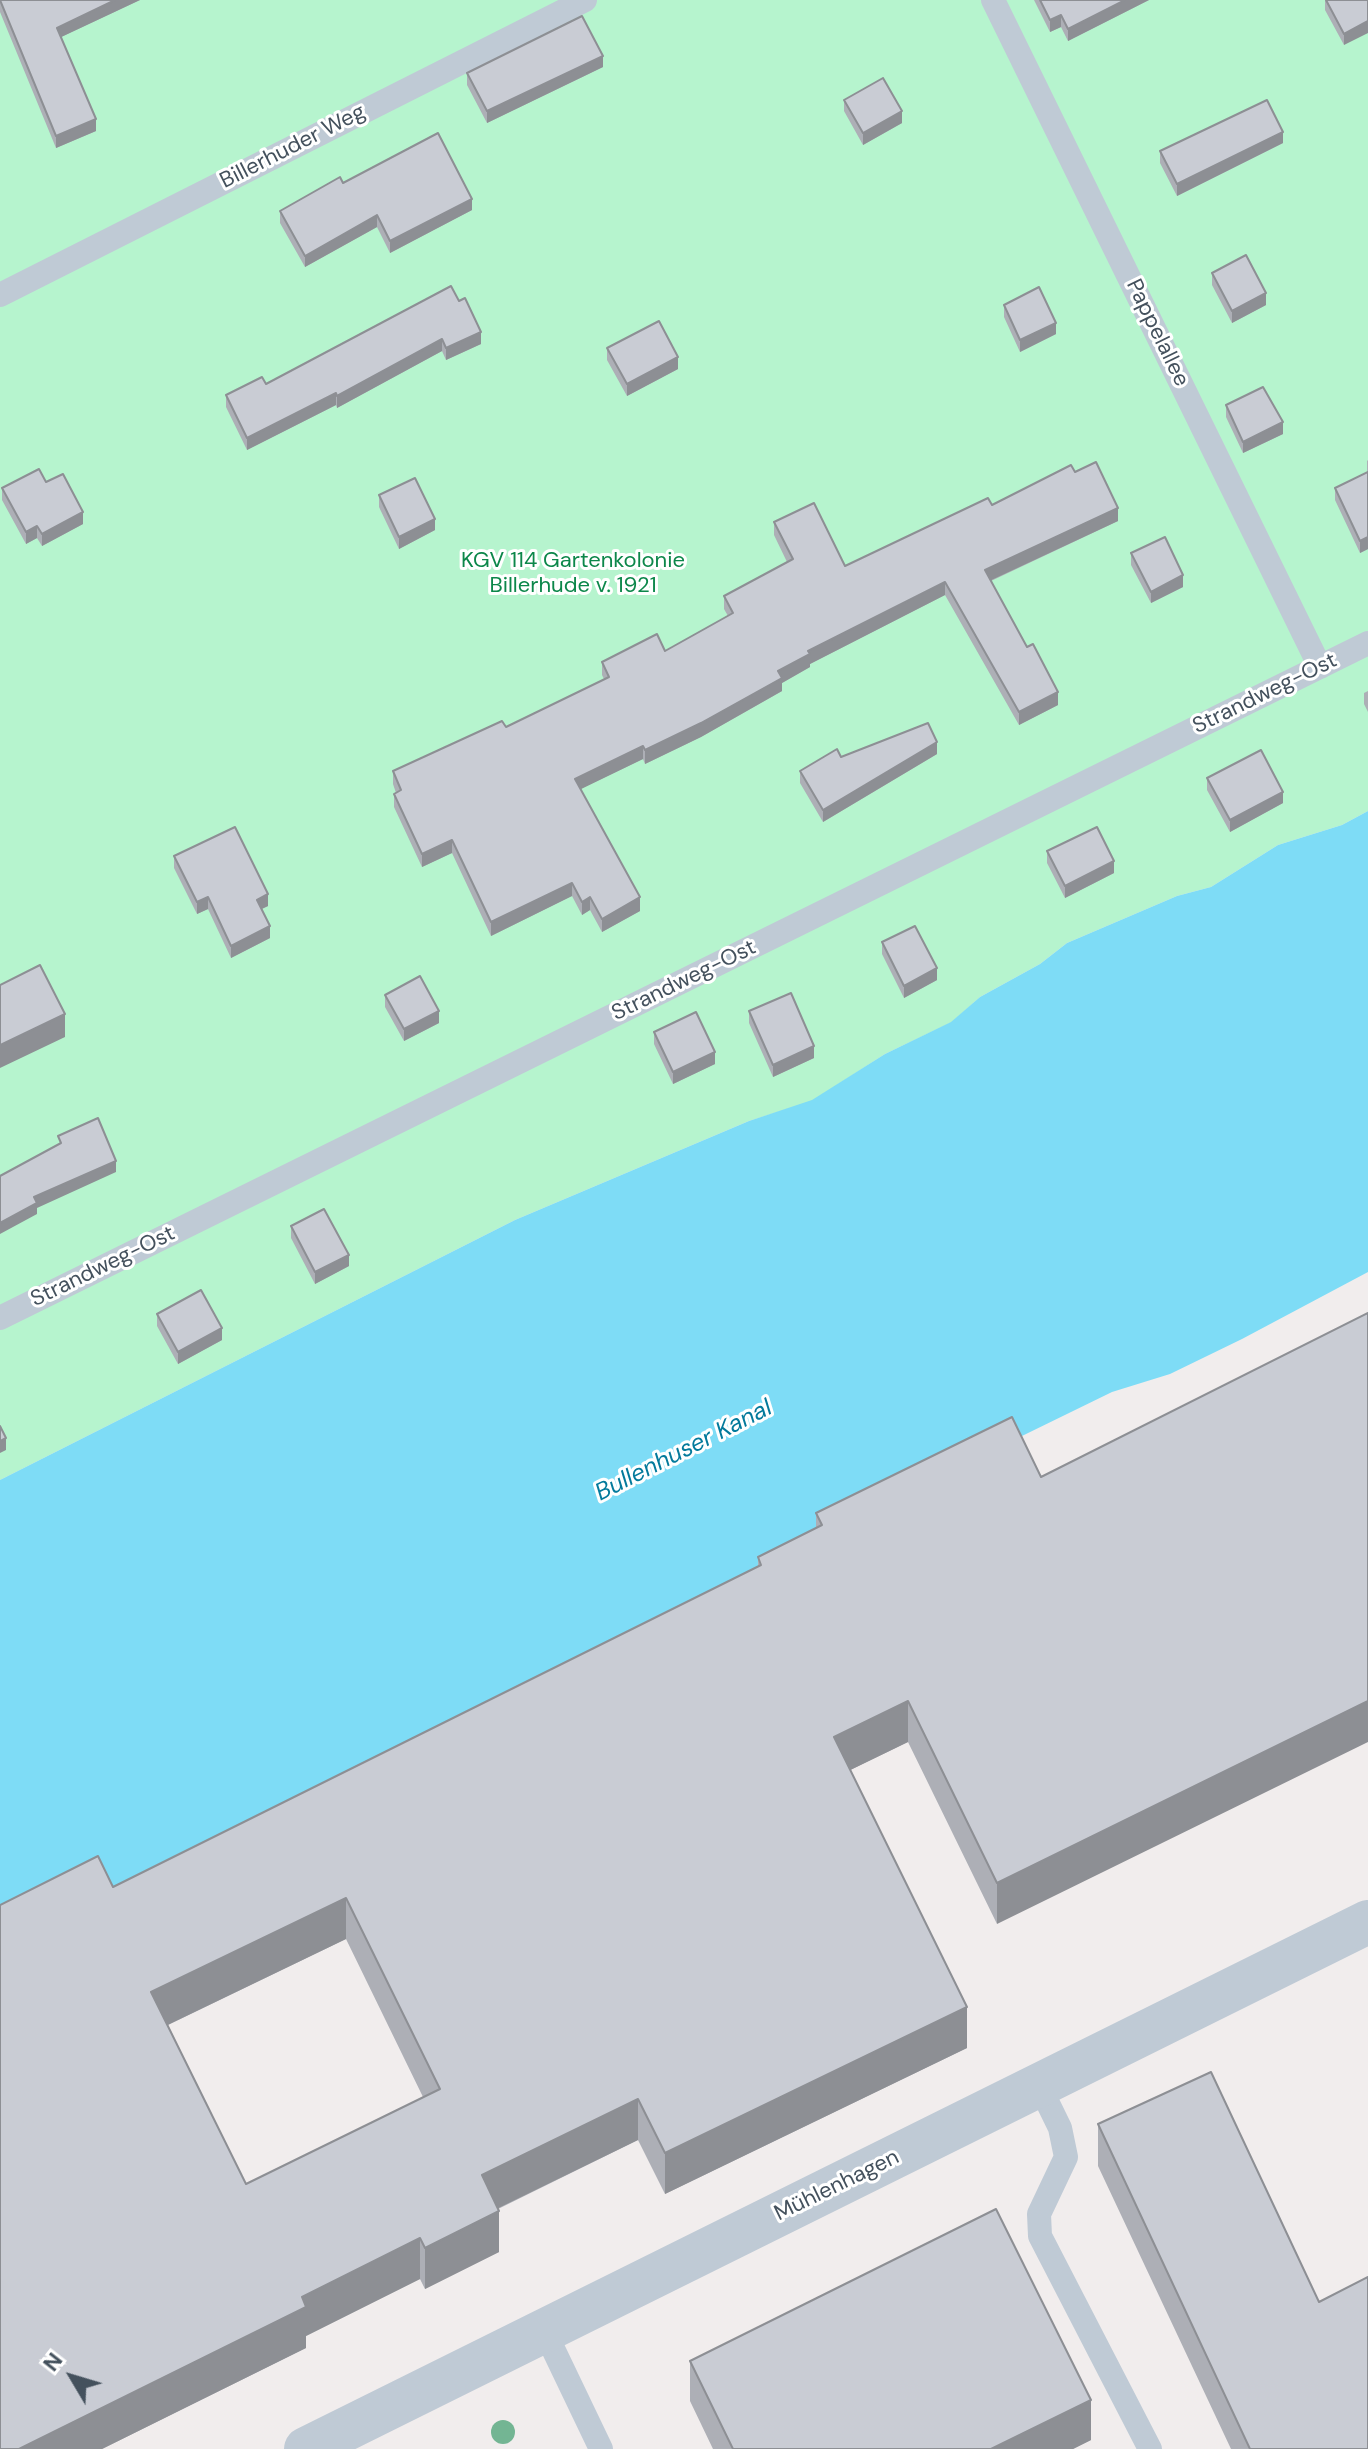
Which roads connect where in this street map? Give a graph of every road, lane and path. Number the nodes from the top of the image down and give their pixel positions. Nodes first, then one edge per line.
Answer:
1 (585, 0) edge
2 (993, 0) edge
3 (0, 295) edge
4 (1368, 643) edge
5 (1320, 667) junction
6 (0, 1318) edge
7 (1368, 1922) edge
8 (1039, 2085) junction
9 (545, 2332) junction
10 (306, 2449) edge
11 (601, 2449) edge
12 (1150, 2449) edge

1 - 3 lane, Billerhuder Weg
2 - 5 lane, Pappelallee
4 - 5 lane, Strandweg-Ost
5 - 6 lane, Strandweg-Ost
7 - 8 street, Mühlenhagen
8 - 9 street, Mühlenhagen
8 - 12 lane
9 - 10 street, Mühlenhagen
9 - 11 lane

